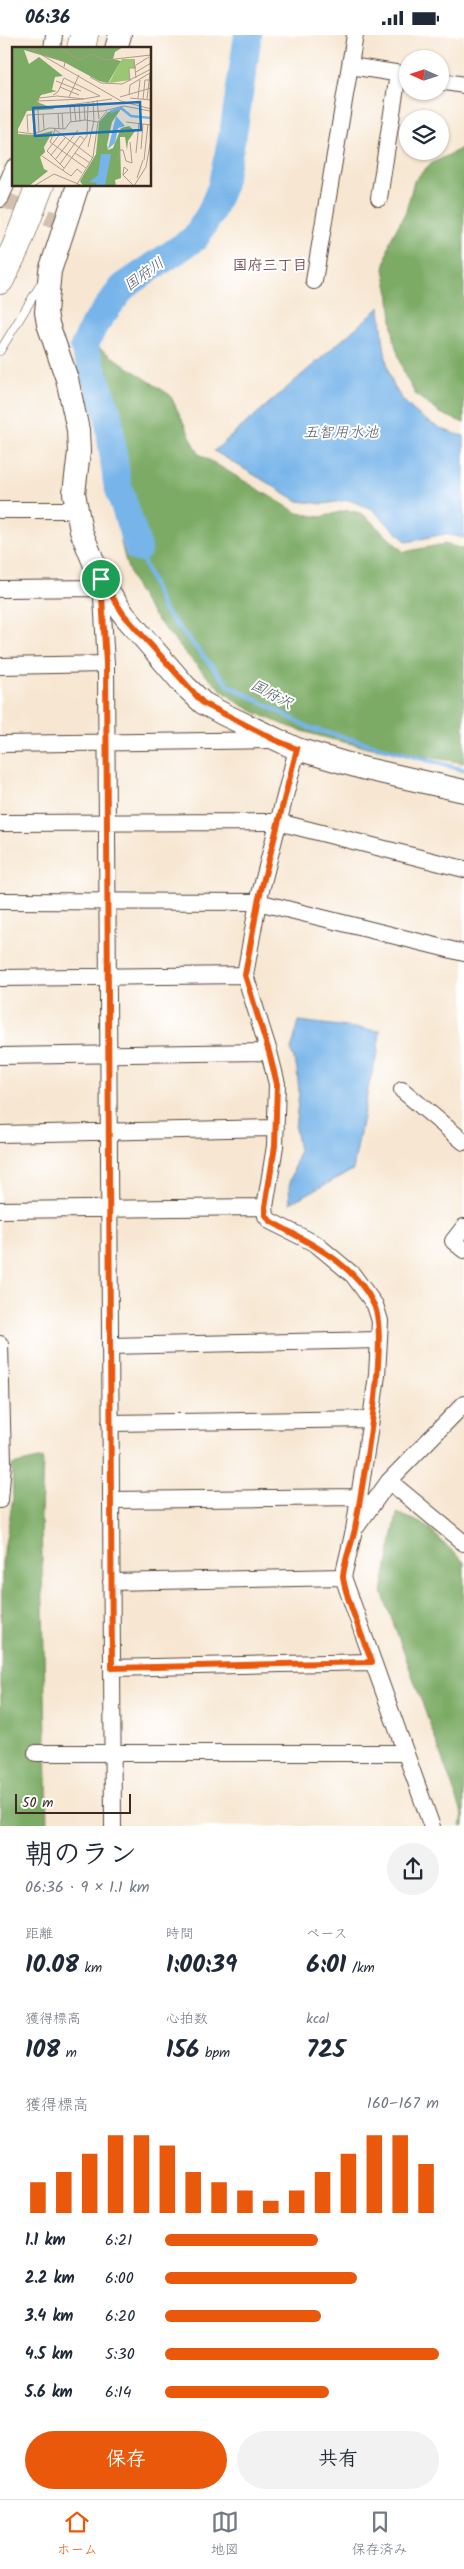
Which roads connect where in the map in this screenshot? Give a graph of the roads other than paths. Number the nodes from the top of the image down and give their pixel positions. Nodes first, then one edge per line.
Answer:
1 (355, 35) edge
2 (350, 66) junction
3 (399, 73) edge
4 (449, 82) edge
5 (464, 85) edge
6 (399, 95) edge
7 (12, 172) edge
8 (40, 186) edge
9 (78, 186) edge
10 (379, 198) dead end
11 (0, 199) edge
12 (50, 271) junction
13 (0, 280) edge
14 (314, 281) dead end
15 (0, 351) edge
16 (75, 510) junction
17 (0, 511) edge
18 (102, 584) junction
19 (0, 589) edge
20 (106, 664) junction
21 (0, 666) edge
22 (275, 740) junction
23 (106, 743) junction
24 (0, 744) edge
25 (297, 749) junction
26 (464, 791) edge
27 (106, 822) junction
28 (278, 822) junction
29 (0, 823) edge
30 (464, 869) edge
31 (0, 901) edge
32 (107, 901) junction
33 (258, 902) junction
34 (464, 953) edge
35 (245, 975) junction
36 (0, 977) edge
37 (108, 977) junction
38 (269, 1052) junction
39 (108, 1054) junction
40 (0, 1056) edge
41 (402, 1090) dead end
42 (276, 1128) junction
43 (108, 1133) junction
44 (0, 1134) edge
45 (464, 1143) edge
46 (265, 1207) junction
47 (0, 1211) edge
48 (109, 1211) junction
49 (464, 1227) edge
50 (464, 1250) edge
51 (379, 1340) junction
52 (0, 1344) edge
53 (110, 1345) junction
54 (464, 1404) edge
55 (371, 1419) junction
56 (110, 1423) junction
57 (389, 1481) junction
58 (360, 1497) junction
59 (0, 1499) edge
60 (111, 1500) junction
61 (354, 1530) junction
62 (464, 1543) edge
63 (343, 1577) junction
64 (111, 1581) junction
65 (372, 1662) junction
66 (112, 1668) junction
67 (36, 1753) dead end
68 (112, 1753) junction
69 (406, 1753) junction
70 (113, 1826) edge
71 (432, 1826) edge

1 - 2 street
2 - 3 street
2 - 14 street
4 - 5 street
6 - 10 street
7 - 11 street
8 - 13 highway
9 - 12 street
12 - 15 lane
12 - 16 street
16 - 17 street
16 - 18 street
18 - 19 street
18 - 20 street
18 - 22 street
20 - 21 street
20 - 23 street
22 - 23 street
22 - 25 street
23 - 24 street
23 - 27 street
25 - 26 street
25 - 28 street
27 - 28 street
27 - 29 street
27 - 32 street
28 - 30 street
28 - 33 street
31 - 32 street
32 - 33 street
32 - 37 street
33 - 34 street
33 - 35 street
35 - 37 street
35 - 38 street
36 - 37 street
37 - 39 street
38 - 39 street
38 - 42 street
39 - 40 street
39 - 43 street
41 - 45 street
42 - 43 street
42 - 46 street
43 - 44 street
43 - 48 street
46 - 48 street
46 - 51 street
47 - 48 street
48 - 53 street
49 - 50 street
51 - 53 street
51 - 55 street
52 - 59 street
53 - 56 street
54 - 57 street
55 - 56 street
55 - 58 street
56 - 60 street
57 - 61 street
57 - 62 street
58 - 60 street
58 - 61 street
60 - 64 street
61 - 63 street
63 - 64 street
63 - 65 street
64 - 66 street
65 - 66 street
65 - 69 street
66 - 68 street
67 - 68 street
68 - 69 street
68 - 70 street
69 - 71 street

